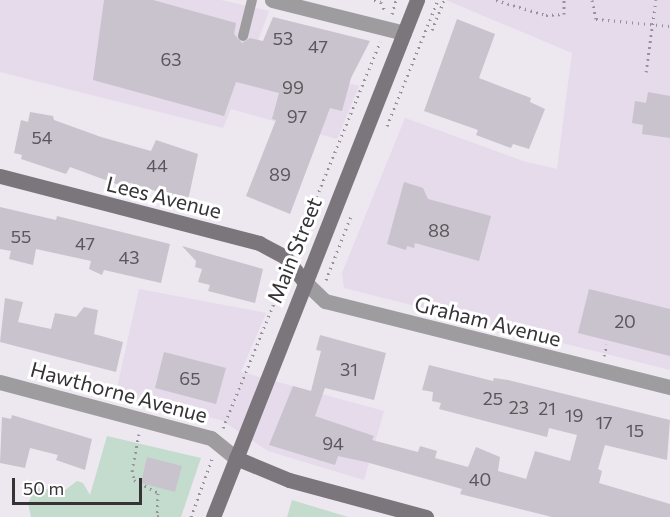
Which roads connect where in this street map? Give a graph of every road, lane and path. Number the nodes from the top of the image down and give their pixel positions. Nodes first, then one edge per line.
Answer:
1 (252, 0) edge
2 (272, 0) edge
3 (374, 0) edge
4 (396, 0) edge
5 (417, 0) edge
6 (438, 0) edge
7 (444, 0) edge
8 (496, 0) edge
9 (564, 0) edge
10 (592, 0) edge
11 (656, 0) edge
12 (393, 10) dead end
13 (386, 11) dead end
14 (653, 23) junction
15 (670, 26) edge
16 (432, 30) dead end
17 (404, 33) junction
18 (243, 36) dead end
19 (378, 47) dead end
20 (646, 72) dead end
21 (384, 131) dead end
22 (0, 176) edge
23 (355, 205) dead end
24 (290, 263) junction
25 (304, 281) junction
26 (324, 286) dead end
27 (607, 344) dead end
28 (604, 358) dead end
29 (0, 382) edge
30 (670, 387) edge
31 (141, 429) dead end
32 (218, 442) junction
33 (236, 458) junction
34 (162, 517) edge
35 (191, 517) edge
36 (213, 517) edge
37 (426, 517) edge

1 - 18 lane
2 - 17 street
3 - 13 path
4 - 12 path
5 - 17 main road, Main Street
6 - 21 path
7 - 16 path
8 - 9 path
10 - 14 path
11 - 14 path
14 - 15 path
14 - 20 path
17 - 25 main road, Main Street
19 - 24 path
22 - 24 main road, Lees Avenue
23 - 26 path
24 - 25 main road, Lees Avenue
24 - 32 path
25 - 30 street, Graham Avenue
25 - 33 main road, Main Street
27 - 28 path
29 - 32 street, Hawthorne Avenue
31 - 34 path
32 - 33 street, Hawthorne Avenue
32 - 35 path
33 - 36 main road, Main Street
33 - 37 main road, Hawthorne Avenue

